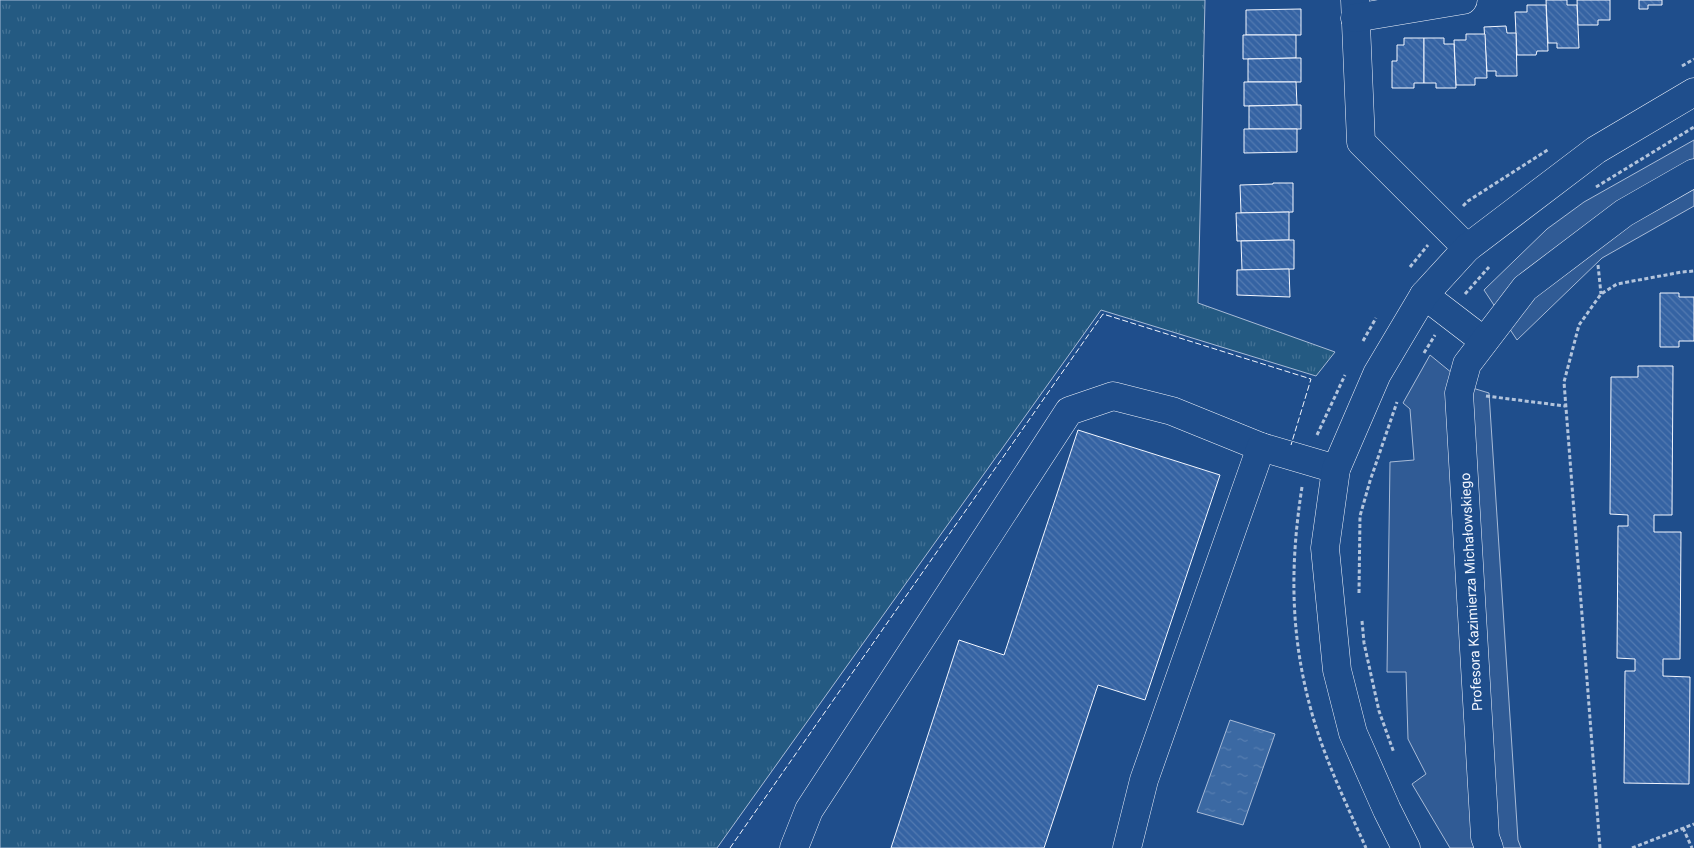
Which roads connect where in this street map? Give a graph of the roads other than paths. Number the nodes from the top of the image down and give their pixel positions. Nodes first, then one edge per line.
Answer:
1 (1463, 0) edge
2 (1355, 9) edge
3 (1694, 92) edge
4 (1694, 173) edge
5 (1468, 248) junction
6 (1424, 295) junction
7 (1484, 342) junction
8 (1261, 447) junction
9 (1336, 469) junction
10 (794, 848) edge
11 (1127, 848) edge
12 (1406, 848) edge
13 (1489, 848) edge

1 - 2 street
2 - 5 street
3 - 5 street
4 - 7 street, Profesora Kazimierza Michałowskiego
5 - 6 street
6 - 7 street
6 - 9 street
7 - 13 street, Profesora Kazimierza Michałowskiego
8 - 9 street
8 - 10 street
8 - 11 street
9 - 12 street

